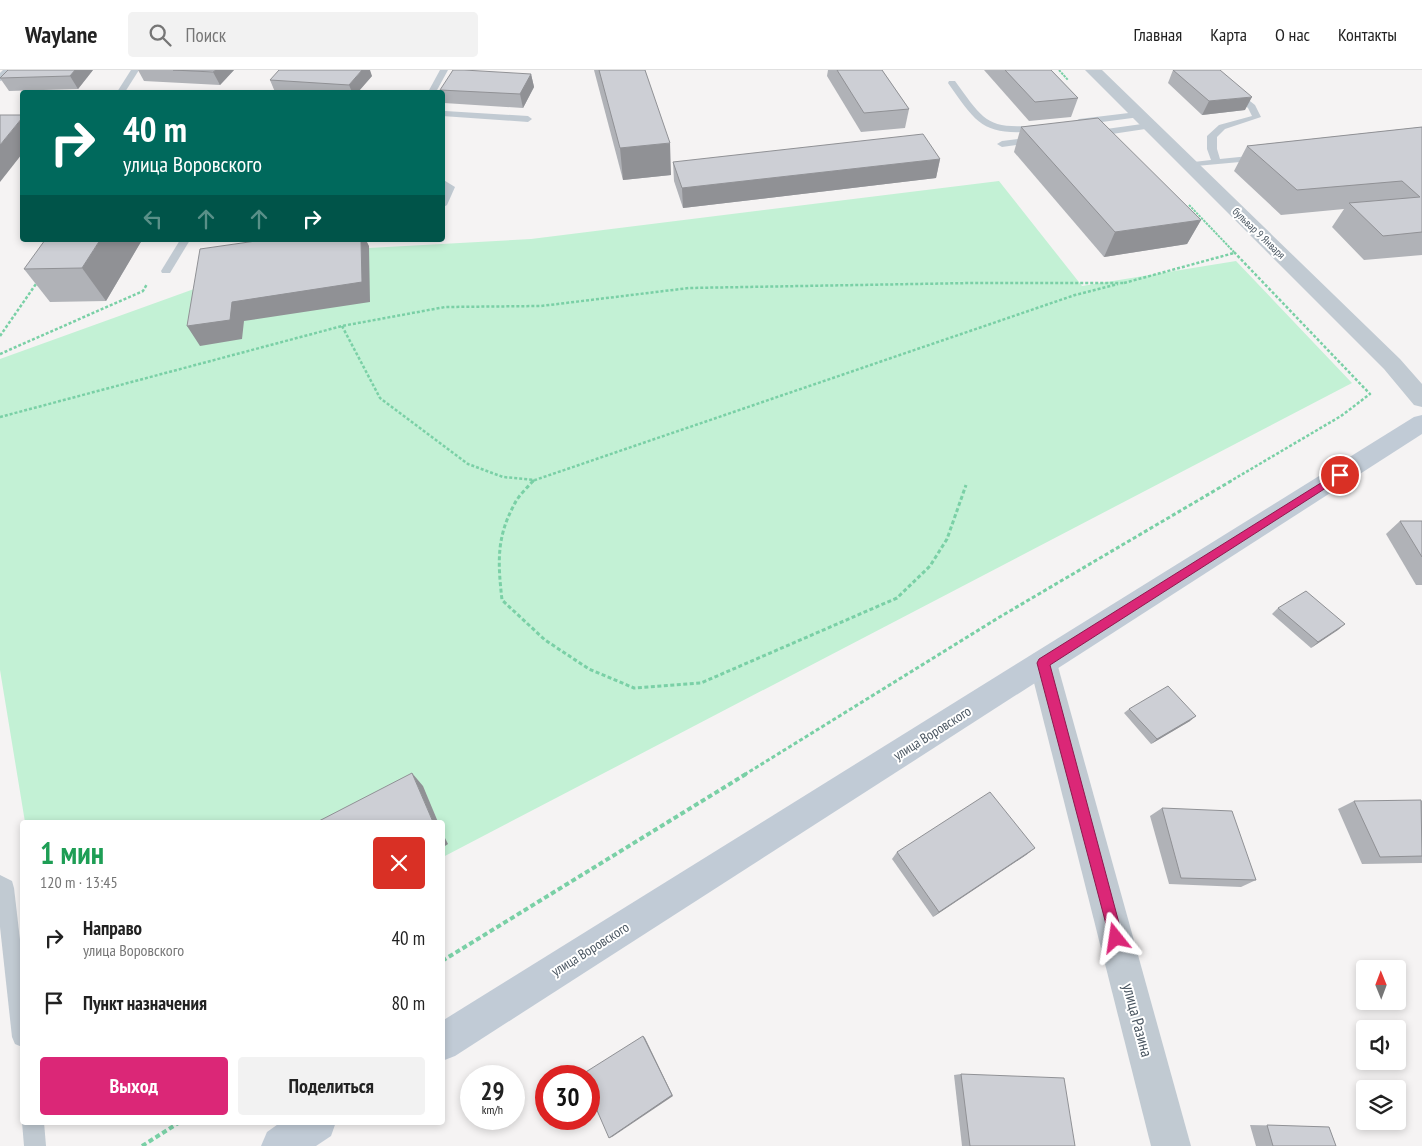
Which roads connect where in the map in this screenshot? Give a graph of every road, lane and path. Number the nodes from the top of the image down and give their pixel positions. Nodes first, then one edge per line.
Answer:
1 (7, 70) edge
2 (135, 70) edge
3 (444, 70) edge
4 (1059, 70) edge
5 (1093, 70) edge
6 (0, 78) edge
7 (952, 83) dead end
8 (122, 90) edge
9 (433, 90) edge
10 (1236, 94) edge
11 (445, 115) edge
12 (528, 119) dead end
13 (1106, 119) junction
14 (1143, 121) junction
15 (1072, 123) edge
16 (1044, 127) edge
17 (1084, 135) edge
18 (1047, 139) edge
19 (1002, 144) dead end
20 (1265, 157) edge
21 (1216, 162) junction
22 (1188, 165) junction
23 (445, 184) edge
24 (445, 198) edge
25 (1189, 206) edge
26 (184, 242) edge
27 (1235, 253) junction
28 (166, 271) joint
29 (39, 280) edge
30 (1124, 282) junction
31 (342, 326) junction
32 (0, 336) edge
33 (0, 354) edge
34 (1422, 399) edge
35 (0, 418) edge
36 (1422, 423) edge
37 (535, 480) junction
38 (966, 485) dead end
39 (1043, 663) junction
40 (0, 884) edge
41 (445, 959) edge
42 (20, 1019) edge
43 (445, 1041) edge
44 (33, 1125) edge
45 (175, 1125) edge
46 (312, 1125) edge
47 (36, 1146) edge
48 (142, 1146) edge
49 (281, 1146) edge
50 (1171, 1146) edge

1 - 6 lane
2 - 8 lane
3 - 9 lane
4 - 13 path
5 - 14 street, бульвар 9 Января
7 - 16 lane
10 - 21 lane
11 - 12 lane
13 - 14 lane
13 - 15 lane
14 - 17 lane
14 - 22 street, бульвар 9 Января
18 - 19 lane
20 - 21 lane
21 - 22 lane
22 - 34 street, бульвар 9 Января
23 - 24 lane
25 - 27 path
26 - 28 lane
27 - 30 path
27 - 41 path
28 - 33 path
29 - 32 path
30 - 31 path
30 - 37 path
31 - 35 path
31 - 37 path
36 - 39 main road, улица Воровского
37 - 38 path
39 - 43 main road, улица Воровского
39 - 50 street, улица Разина
40 - 42 lane
44 - 47 lane
45 - 48 path
46 - 49 main road

